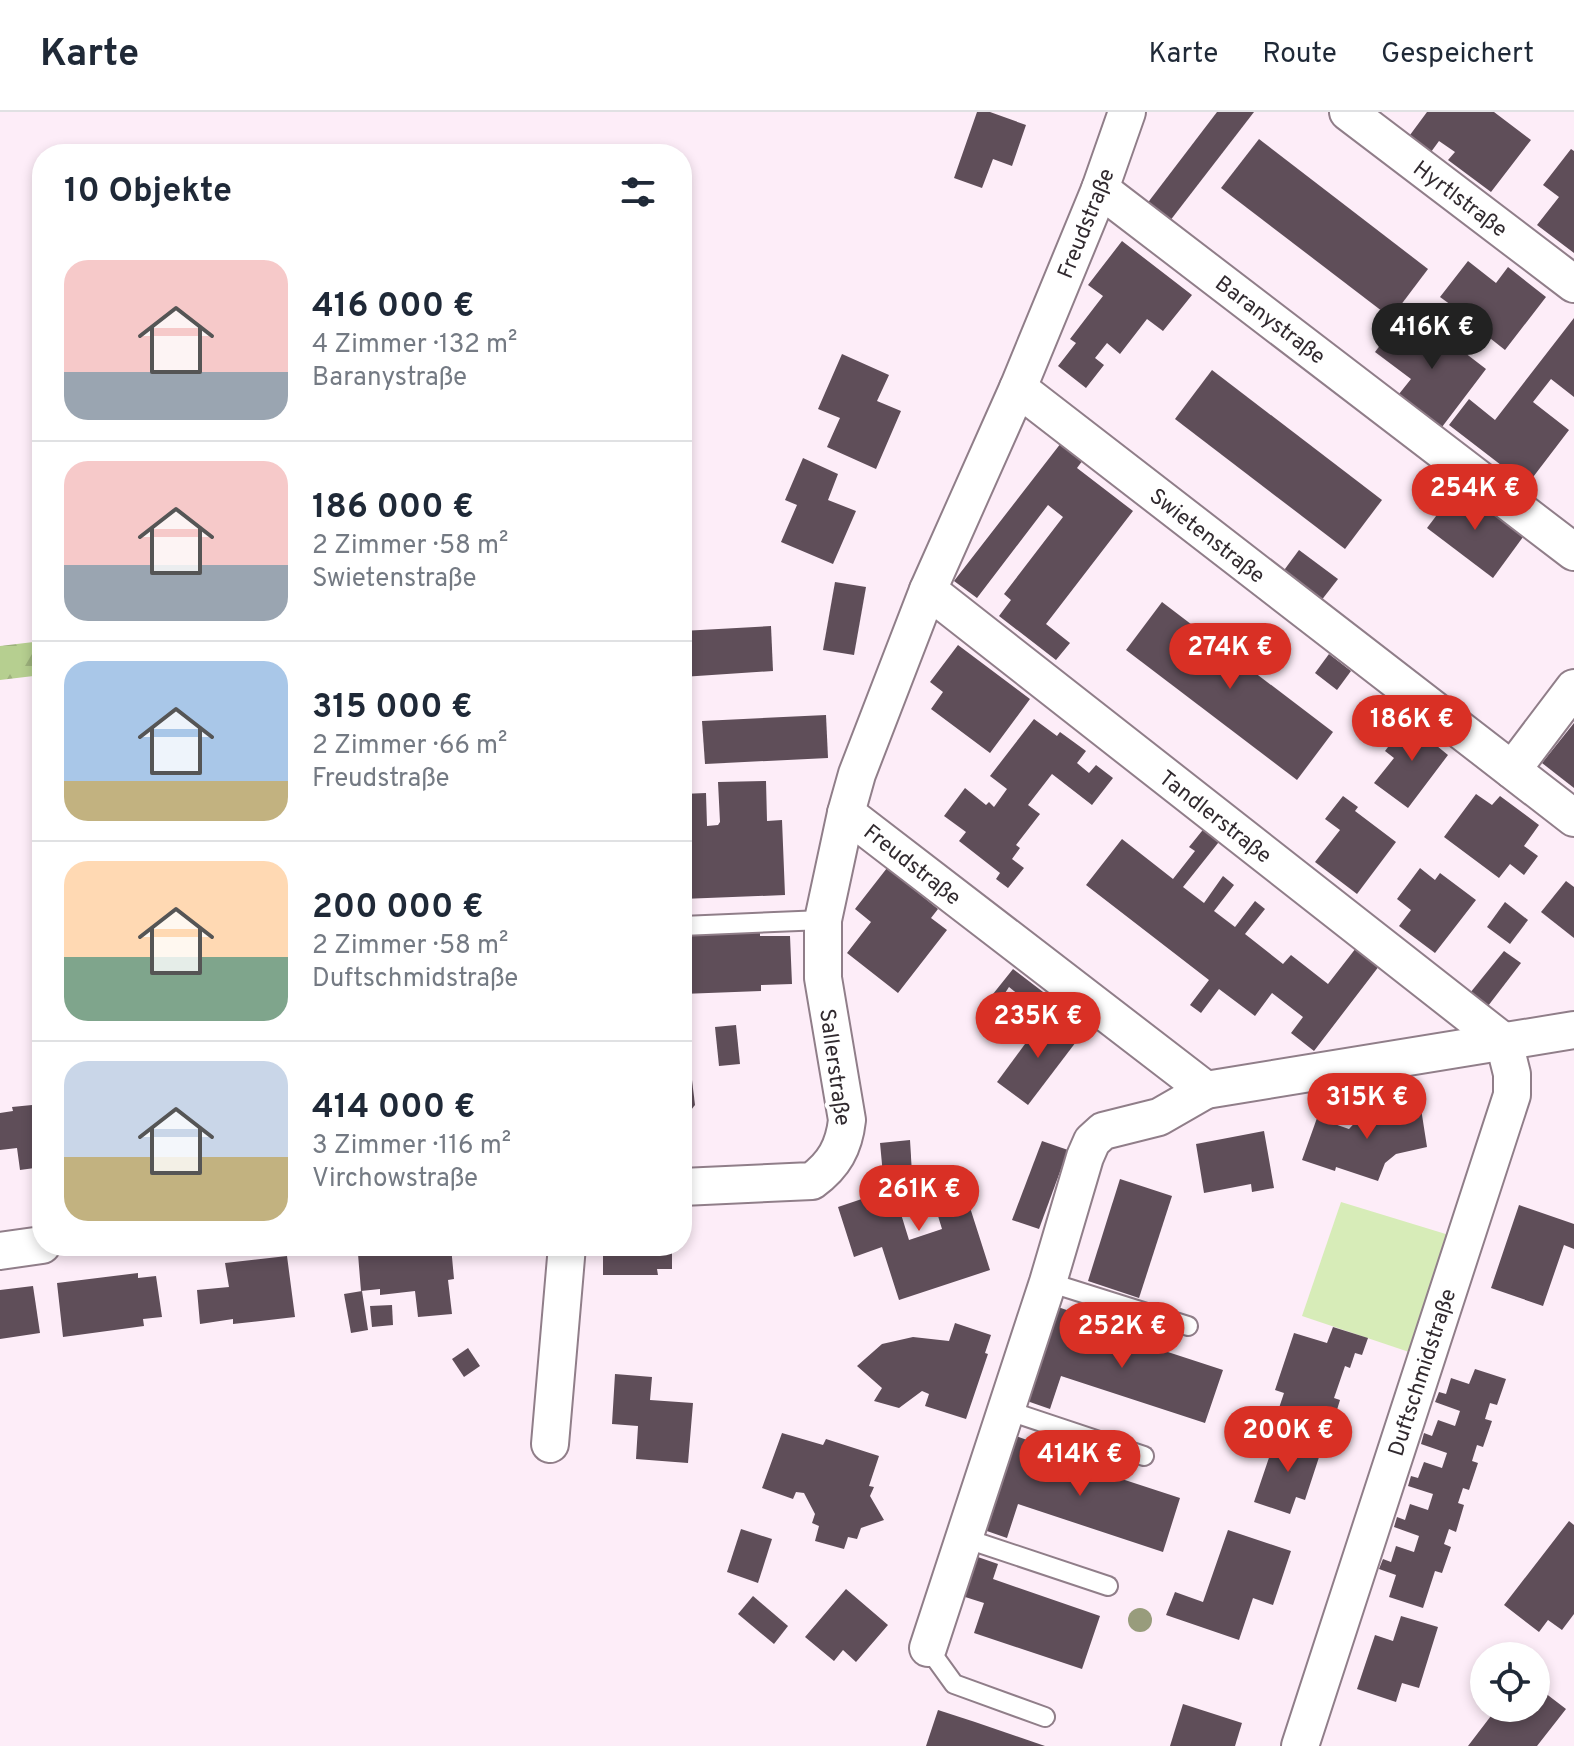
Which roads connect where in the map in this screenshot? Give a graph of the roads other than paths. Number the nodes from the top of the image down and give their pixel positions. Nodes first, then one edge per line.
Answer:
1 (1127, 112) edge
2 (1348, 112) edge
3 (1100, 189) junction
4 (1574, 284) edge
5 (1018, 388) junction
6 (1568, 534) edge
7 (928, 590) junction
8 (1574, 688) edge
9 (1512, 770) junction
10 (846, 813) junction
11 (1574, 818) edge
12 (823, 920) junction
13 (692, 926) edge
14 (1574, 1030) edge
15 (1504, 1042) junction
16 (1206, 1090) junction
17 (692, 1187) edge
18 (32, 1246) edge
19 (0, 1251) edge
20 (566, 1256) edge
21 (1048, 1282) junction
22 (1188, 1326) dead end
23 (1006, 1410) junction
24 (550, 1444) dead end
25 (1144, 1456) dead end
26 (964, 1538) junction
27 (1108, 1586) dead end
28 (928, 1648) joint
29 (1045, 1717) dead end
30 (1300, 1746) edge

1 - 3 street, Freudstraße
2 - 4 street, Hyrtlstraße
3 - 5 street, Freudstraße
3 - 6 street, Baranystraße
5 - 7 street, Freudstraße
5 - 9 street, Swietenstraße
7 - 10 street, Freudstraße
7 - 15 street, Tandlerstraße
8 - 9 street
9 - 11 street, Swietenstraße
10 - 12 street, Sallerstraße
10 - 16 street, Freudstraße
12 - 13 lane
12 - 17 street, Sallerstraße
14 - 15 street
15 - 16 street
15 - 30 street, Duftschmidstraße
16 - 21 street
18 - 19 street
20 - 24 street
21 - 22 lane
21 - 23 street
23 - 25 lane
23 - 26 street
26 - 27 lane
26 - 28 street
28 - 29 lane

